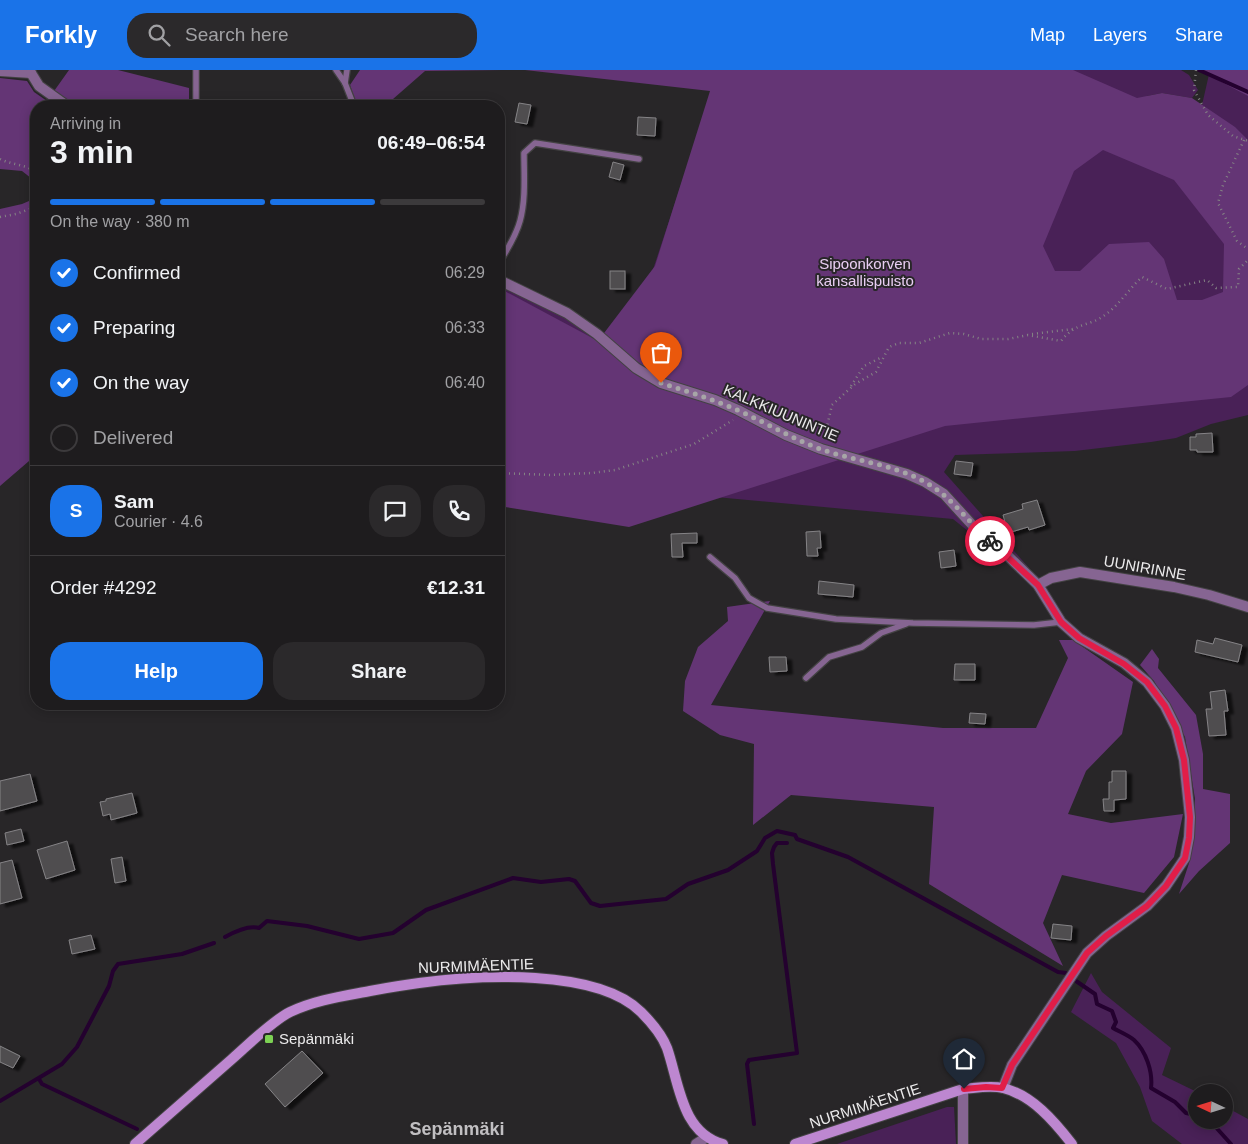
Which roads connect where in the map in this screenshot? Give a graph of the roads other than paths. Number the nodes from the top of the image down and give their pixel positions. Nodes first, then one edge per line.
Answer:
1 (196, 70) edge
2 (336, 70) edge
3 (347, 70) edge
4 (0, 71) edge
5 (31, 72) edge
6 (344, 83) junction
7 (59, 100) edge
8 (196, 100) edge
9 (351, 100) edge
10 (639, 159) dead end
11 (505, 253) edge
12 (505, 283) edge
13 (710, 557) dead end
14 (1038, 585) junction
15 (1248, 607) edge
16 (1061, 622) junction
17 (913, 623) junction
18 (806, 678) dead end
19 (1002, 1088) junction
20 (964, 1089) junction
21 (707, 1137) junction
22 (136, 1144) edge
23 (696, 1144) edge
24 (723, 1144) edge
25 (795, 1144) edge
26 (963, 1144) edge
27 (1072, 1144) edge

1 - 8 lane
2 - 6 lane
3 - 6 lane
4 - 5 street
5 - 7 street
6 - 9 lane
10 - 11 lane
12 - 14 street, KALKKIUUNINTIE
13 - 17 lane
14 - 15 street, UUNIRINNE
14 - 16 street, KALKKIUUNINTIE
16 - 17 lane
16 - 19 street, KALKKIUUNINTIE
17 - 18 lane
19 - 20 street, NURMIMÄENTIE
19 - 27 street, NURMIMÄENTIE
20 - 25 street, NURMIMÄENTIE
20 - 26 street
21 - 22 street, NURMIMÄENTIE
21 - 23 street
21 - 24 street, NURMIMÄENTIE

